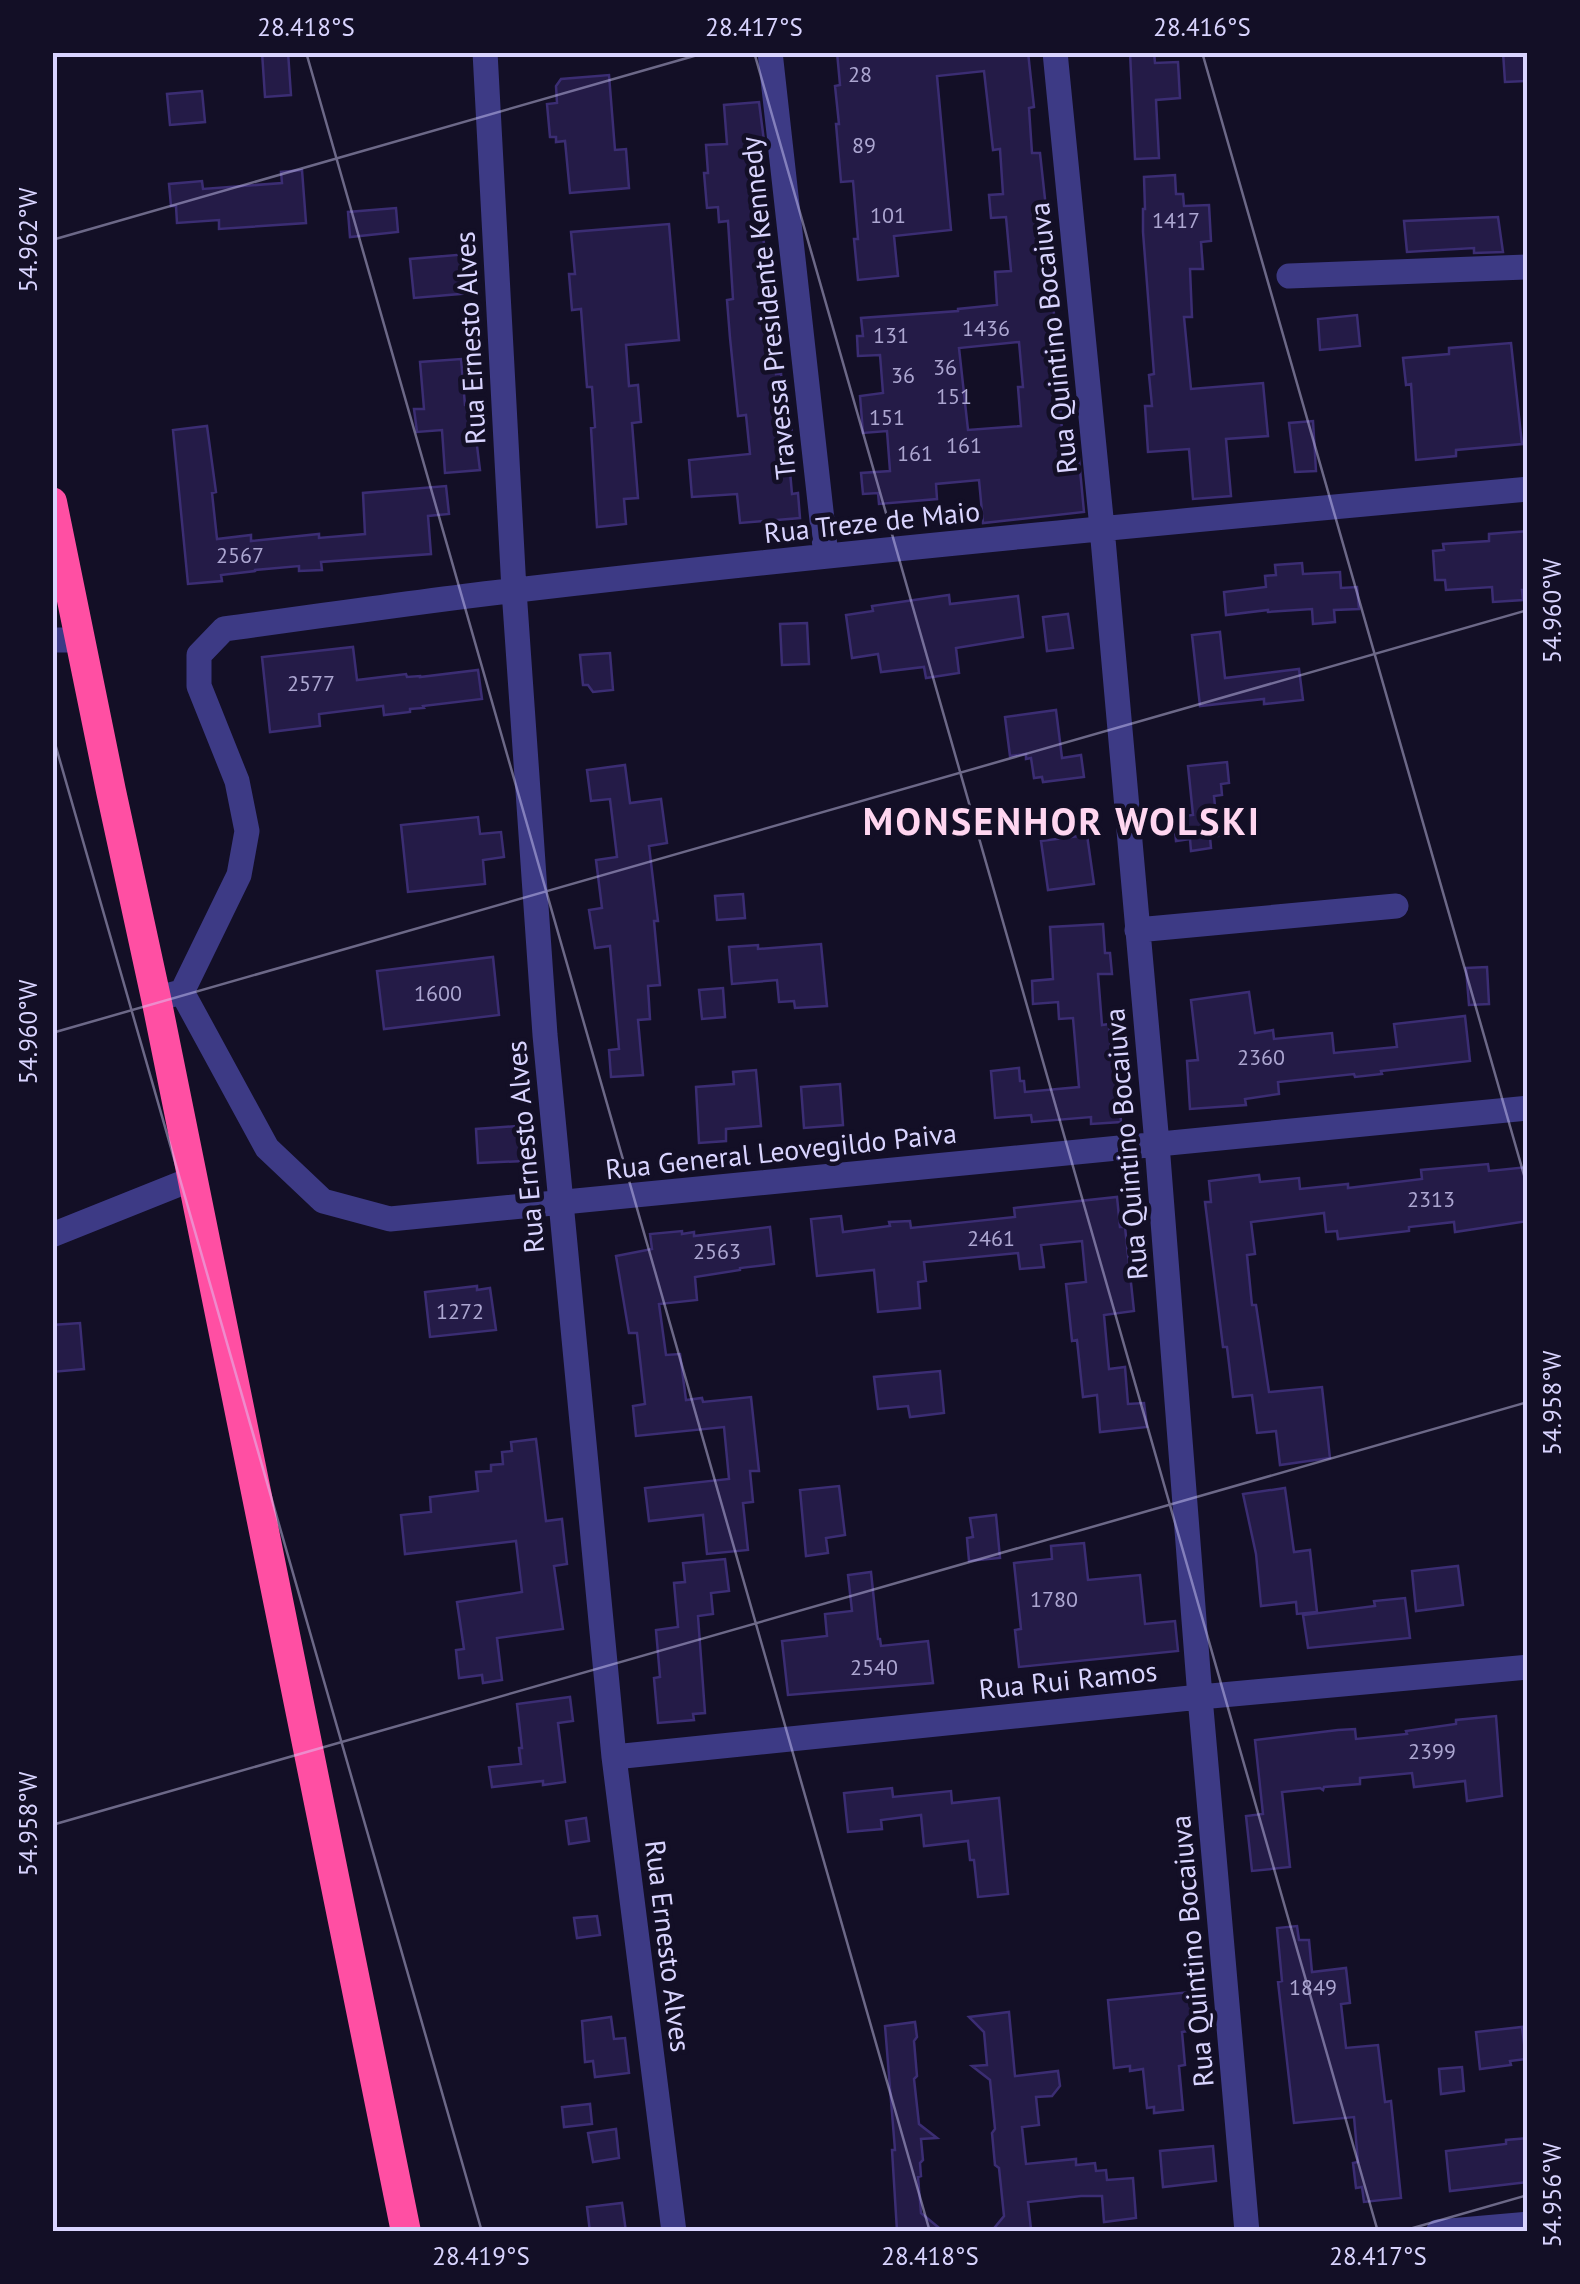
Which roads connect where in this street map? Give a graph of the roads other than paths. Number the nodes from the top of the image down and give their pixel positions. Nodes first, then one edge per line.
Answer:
1 (485, 52) edge
2 (770, 52) edge
3 (1055, 52) edge
4 (1528, 266) edge
5 (1289, 276) dead end
6 (1528, 489) edge
7 (52, 502) edge
8 (1102, 528) junction
9 (826, 556) junction
10 (514, 590) junction
11 (66, 640) edge
12 (1396, 906) dead end
13 (1137, 930) junction
14 (169, 995) junction
15 (1528, 1108) edge
16 (1157, 1144) junction
17 (192, 1179) junction
18 (560, 1203) junction
19 (52, 1235) edge
20 (1528, 1667) edge
21 (1200, 1696) junction
22 (614, 1757) junction
23 (1528, 2224) edge
24 (406, 2232) edge
25 (674, 2232) edge
26 (1247, 2232) edge
27 (1438, 2232) edge

1 - 10 street, Rua Ernesto Alves
2 - 9 street, Travessa Presidente Kennedy
3 - 8 street, Rua Quintino Bocaiuva
4 - 5 street
6 - 8 street, Rua Treze de Maio
7 - 11 highway
8 - 9 street, Rua Treze de Maio
8 - 13 street, Rua Quintino Bocaiuva
9 - 10 street, Rua Treze de Maio
10 - 14 street, Rua Treze de Maio
10 - 18 street, Rua Ernesto Alves
11 - 14 highway
12 - 13 street
13 - 16 street, Rua Quintino Bocaiuva
14 - 17 highway
14 - 18 street, Rua General Leovegildo Paiva
15 - 16 street, Rua General Leovegildo Paiva
16 - 18 street, Rua General Leovegildo Paiva
16 - 21 street, Rua Quintino Bocaiuva
17 - 19 street
17 - 24 highway
18 - 22 street, Rua Ernesto Alves
20 - 21 street, Rua Rui Ramos
21 - 22 street, Rua Rui Ramos
21 - 26 street, Rua Quintino Bocaiuva
22 - 25 street, Rua Ernesto Alves
23 - 27 street

